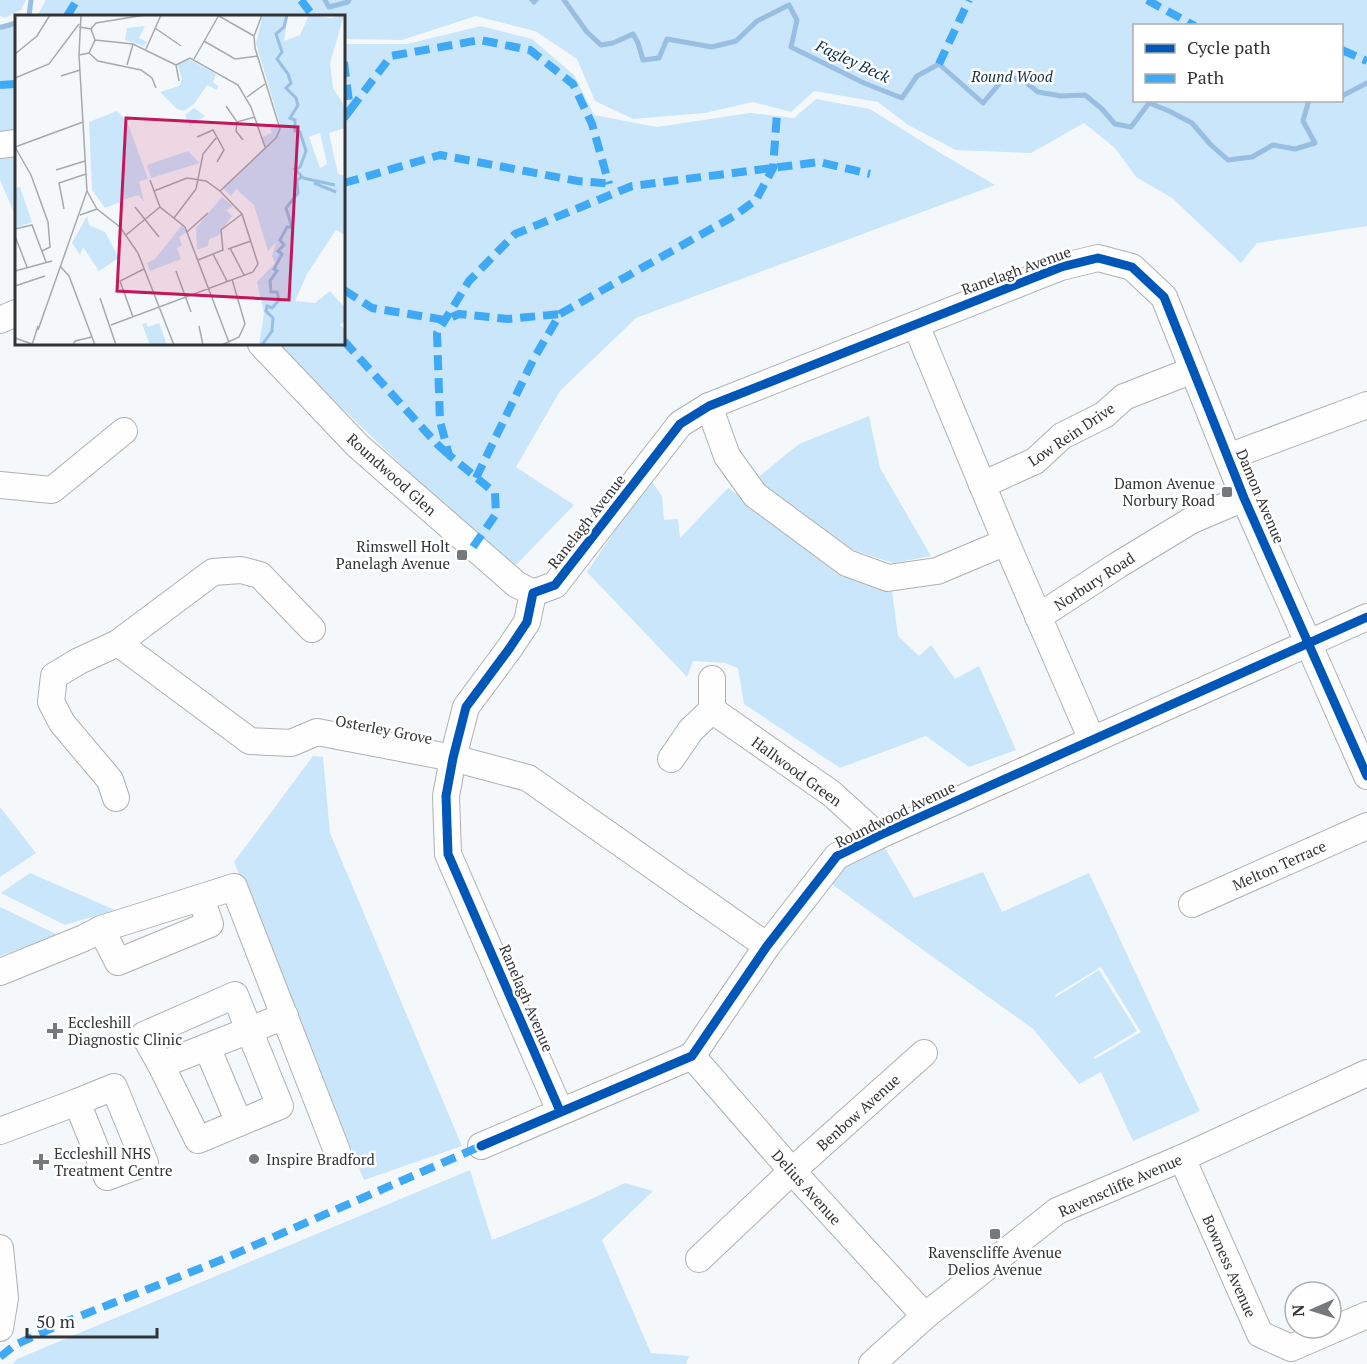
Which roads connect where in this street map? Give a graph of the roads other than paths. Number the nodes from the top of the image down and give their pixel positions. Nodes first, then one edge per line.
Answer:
1 (15, 143) edge
2 (0, 145) edge
3 (1098, 258) joint
4 (15, 313) edge
5 (0, 320) edge
6 (916, 325) junction
7 (262, 345) edge
8 (1193, 370) junction
9 (1367, 405) edge
10 (708, 406) junction
11 (124, 431) dead end
12 (1228, 457) junction
13 (0, 485) edge
14 (982, 485) junction
15 (1244, 498) junction
16 (1006, 542) junction
17 (533, 593) junction
18 (1038, 617) junction
19 (1367, 617) edge
20 (312, 629) dead end
21 (118, 643) junction
22 (1308, 643) junction
23 (712, 679) dead end
24 (712, 710) junction
25 (1092, 740) junction
26 (453, 758) junction
27 (671, 759) dead end
28 (1367, 776) edge
29 (116, 798) dead end
30 (1367, 826) edge
31 (878, 836) junction
32 (201, 898) junction
33 (1192, 904) dead end
34 (101, 929) junction
35 (767, 946) junction
36 (0, 972) edge
37 (285, 1016) junction
38 (250, 1030) junction
39 (207, 1047) junction
40 (924, 1053) dead end
41 (692, 1056) junction
42 (161, 1065) junction
43 (1367, 1073) edge
44 (77, 1102) dead end
45 (560, 1112) junction
46 (239, 1123) junction
47 (0, 1131) edge
48 (481, 1146) dead end
49 (337, 1151) dead end
50 (1182, 1158) junction
51 (792, 1171) junction
52 (0, 1248) edge
53 (699, 1259) dead end
54 (1367, 1315) edge
55 (925, 1316) junction
56 (0, 1328) edge
57 (872, 1364) edge

1 - 2 street
3 - 6 street, Ranelagh Avenue
3 - 8 street, Damon Avenue
4 - 5 street
6 - 10 street, Ranelagh Avenue
6 - 14 street
7 - 17 street, Roundwood Glen
8 - 12 street, Damon Avenue
8 - 14 street, Low Rein Drive
9 - 12 street
10 - 16 street
10 - 17 street, Ranelagh Avenue
11 - 13 street
12 - 15 street, Damon Avenue
14 - 16 street
15 - 18 street, Norbury Road
15 - 22 street, Damon Avenue
16 - 18 street, Norbury Road
17 - 26 street, Ranelagh Avenue
18 - 25 street
19 - 22 street, Roundwood Avenue
20 - 21 street
21 - 26 street, Osterley Grove
21 - 29 street
22 - 25 street, Roundwood Avenue
22 - 28 street, Damon Avenue
23 - 24 street
24 - 27 street
24 - 31 street, Hallwood Green
25 - 31 street, Roundwood Avenue
26 - 35 street, Osterley Grove
26 - 45 street, Ranelagh Avenue
30 - 33 street, Melton Terrace
31 - 35 street, Roundwood Avenue
32 - 34 street
32 - 34 street
32 - 37 street
34 - 36 street
35 - 41 street, Roundwood Avenue
37 - 38 street
37 - 49 street
38 - 39 street
38 - 42 street
38 - 46 street
39 - 42 street
39 - 46 street
40 - 51 street, Benbow Avenue
41 - 45 street
41 - 51 street, Delius Avenue
42 - 46 street
43 - 50 street, Ravenscliffe Avenue
44 - 47 street
45 - 48 street
50 - 54 street, Bowness Avenue
50 - 55 street, Ravenscliffe Avenue
51 - 53 street, Benbow Avenue
51 - 55 street, Delius Avenue
52 - 56 street
55 - 57 street, Ravenscliffe Avenue

